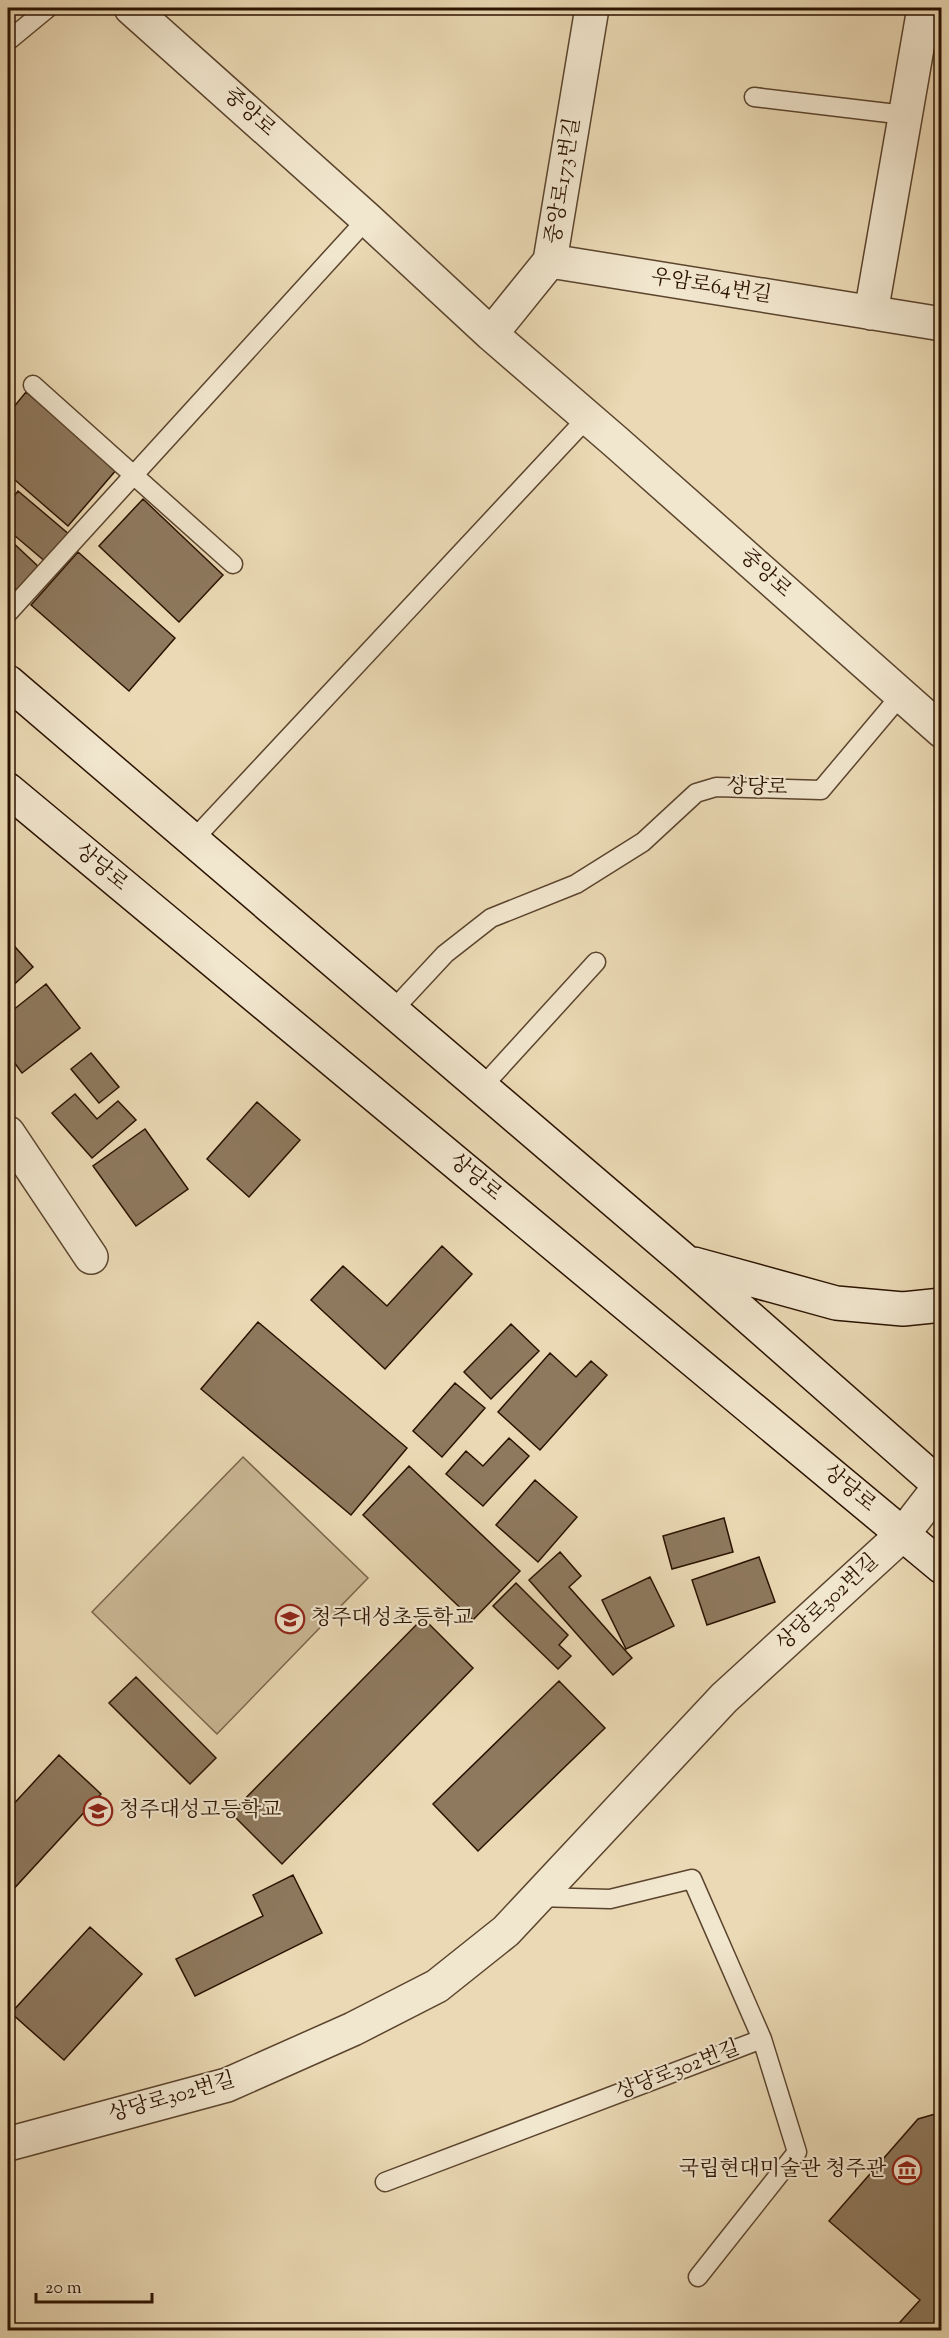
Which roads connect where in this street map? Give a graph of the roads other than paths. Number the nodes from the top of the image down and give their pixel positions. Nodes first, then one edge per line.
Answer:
1 (48, 8) edge
2 (131, 8) edge
3 (592, 8) edge
4 (923, 14) edge
5 (8, 41) edge
6 (754, 98) dead end
7 (905, 115) junction
8 (367, 219) junction
9 (550, 261) junction
10 (871, 313) junction
11 (942, 324) edge
12 (491, 334) junction
13 (33, 386) dead end
14 (587, 418) junction
15 (133, 476) junction
16 (233, 564) dead end
17 (8, 613) edge
18 (8, 682) edge
19 (901, 695) junction
20 (942, 731) edge
21 (8, 790) edge
22 (193, 840) junction
23 (596, 963) dead end
24 (392, 1011) junction
25 (482, 1087) junction
26 (8, 1134) edge
27 (90, 1257) dead end
28 (686, 1262) junction
29 (942, 1305) edge
30 (941, 1486) edge
31 (903, 1534) junction
32 (942, 1567) edge
33 (536, 1897) junction
34 (762, 2039) junction
35 (8, 2144) edge
36 (385, 2182) dead end
37 (698, 2277) dead end

1 - 5 lane
2 - 8 street, 중앙로
3 - 9 street, 중앙로173번길
4 - 7 street
6 - 7 lane
7 - 10 street
8 - 12 street, 중앙로
8 - 15 lane
9 - 10 street, 우암로64번길
9 - 12 street, 중앙로173번길
10 - 11 street, 우암로64번길
12 - 14 street, 중앙로
13 - 15 lane
14 - 19 street, 중앙로
14 - 22 lane
15 - 16 lane
15 - 17 lane
18 - 22 street
19 - 20 street, 중앙로
19 - 24 lane, 상당로
21 - 31 street, 상당로
22 - 24 street
23 - 25 lane
24 - 25 street
25 - 28 street
26 - 27 street
28 - 29 street
28 - 30 street
30 - 31 street, 상당로302번길
31 - 32 street, 상당로
31 - 33 street, 상당로302번길
33 - 34 lane, 상당로302번길
33 - 35 street, 상당로302번길
34 - 36 lane, 상당로302번길
34 - 37 lane

